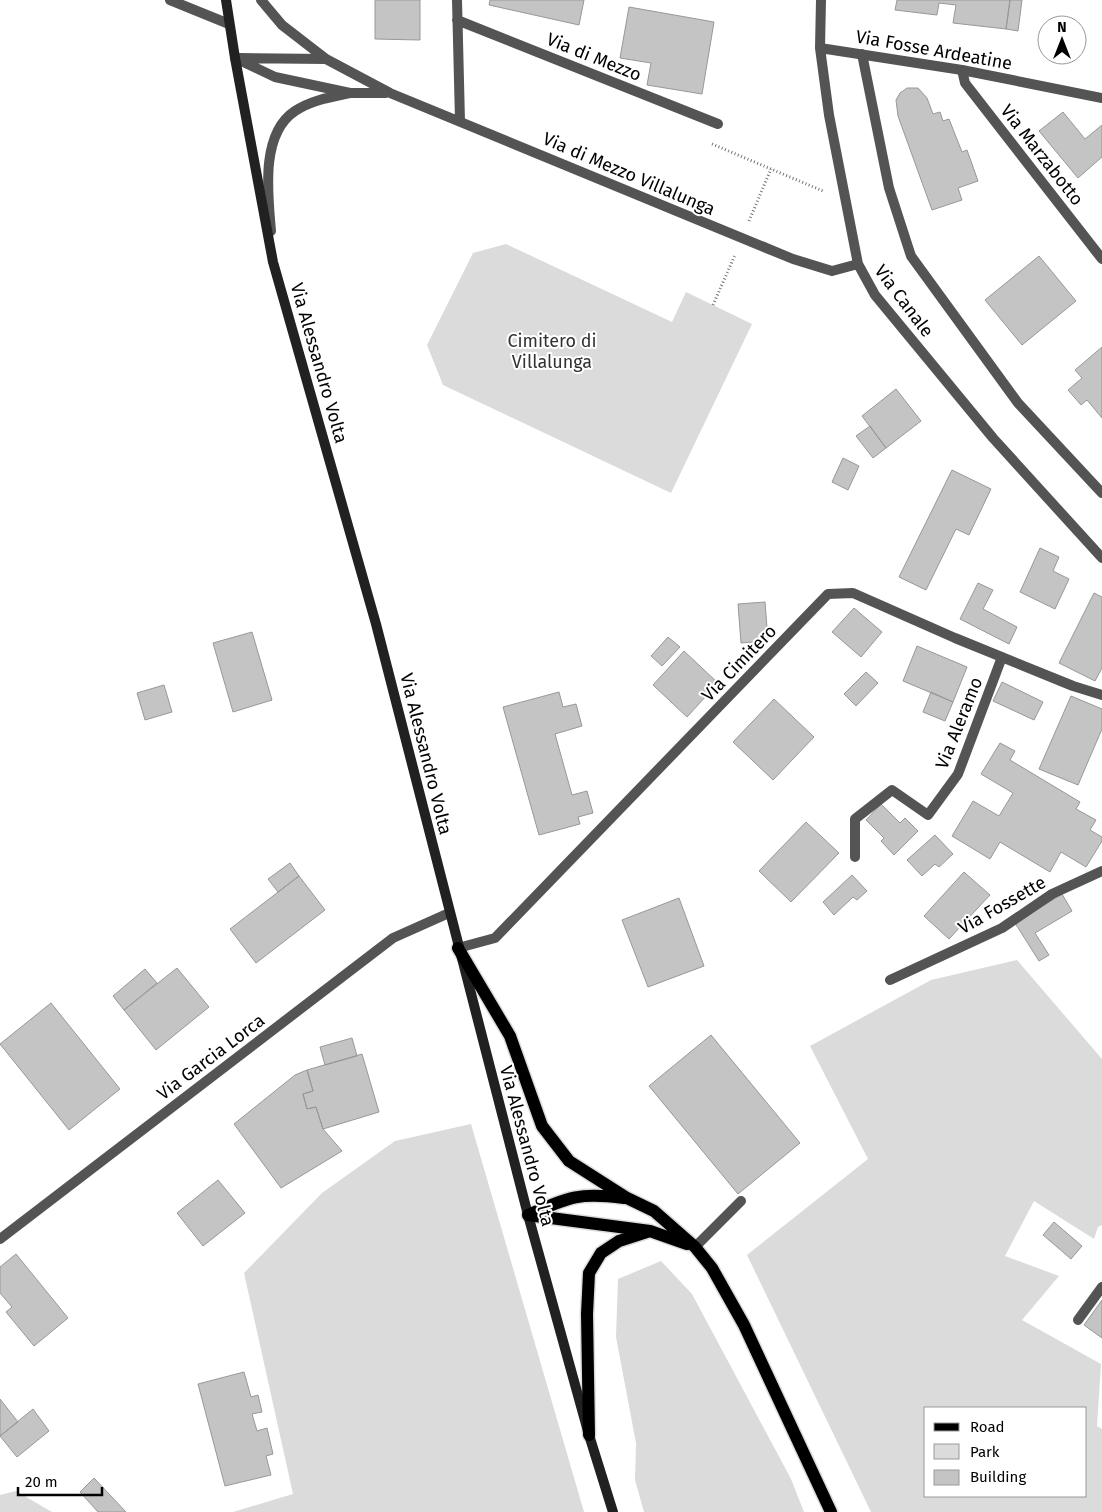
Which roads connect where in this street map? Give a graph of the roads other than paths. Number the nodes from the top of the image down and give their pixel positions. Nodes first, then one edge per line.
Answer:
1 (170, 0) edge
2 (226, 0) edge
3 (261, 0) edge
4 (457, 0) edge
5 (821, 0) edge
6 (457, 20) junction
7 (229, 24) junction
8 (820, 48) junction
9 (862, 54) junction
10 (235, 58) junction
11 (326, 59) junction
12 (962, 70) junction
13 (350, 92) junction
14 (390, 93) junction
15 (1102, 98) edge
16 (460, 121) junction
17 (718, 124) dead end
18 (1102, 259) edge
19 (273, 262) junction
20 (858, 264) junction
21 (1102, 493) edge
22 (1102, 558) edge
23 (1002, 657) junction
24 (1102, 695) edge
25 (854, 857) dead end
26 (1102, 871) edge
27 (449, 913) junction
28 (458, 948) junction
29 (890, 980) dead end
30 (628, 1198) junction
31 (741, 1201) dead end
32 (528, 1215) junction
33 (650, 1231) junction
34 (0, 1239) edge
35 (695, 1247) junction
36 (1102, 1287) edge
37 (1078, 1320) dead end
38 (588, 1435) junction
39 (613, 1512) edge
40 (831, 1512) edge

1 - 7 street
2 - 7 main road, Via Alessandro Volta
3 - 11 street
4 - 6 street
5 - 8 street, Via Canale
6 - 16 street
6 - 17 street, Via di Mezzo
7 - 10 main road, Via Alessandro Volta
8 - 9 street, Via Fosse Ardeatine
8 - 20 street, Via Canale
9 - 12 street, Via Fosse Ardeatine
9 - 21 street, Via Canale
10 - 11 street
10 - 13 street
10 - 19 main road, Via Alessandro Volta
11 - 14 street
12 - 15 street, Via Fosse Ardeatine
12 - 18 street, Via Marzabotto
13 - 14 street
13 - 19 street
14 - 16 street, Via di Mezzo Villalunga
16 - 20 street, Via di Mezzo Villalunga
19 - 27 main road, Via Alessandro Volta
20 - 22 street, Via Canale
23 - 24 street, Via Cimitero
23 - 25 street, Via Aleramo
23 - 28 street, Via Cimitero
26 - 29 street, Via Fossette
27 - 28 main road, Via Alessandro Volta
27 - 34 street, Via Garcia Lorca
28 - 30 main road
28 - 32 main road, Via Alessandro Volta
30 - 32 main road
30 - 35 main road
31 - 35 street
32 - 33 main road
32 - 38 main road, Via Alessandro Volta
33 - 35 main road
33 - 38 main road
35 - 40 main road
36 - 37 street
38 - 39 main road, Via Alessandro Volta

